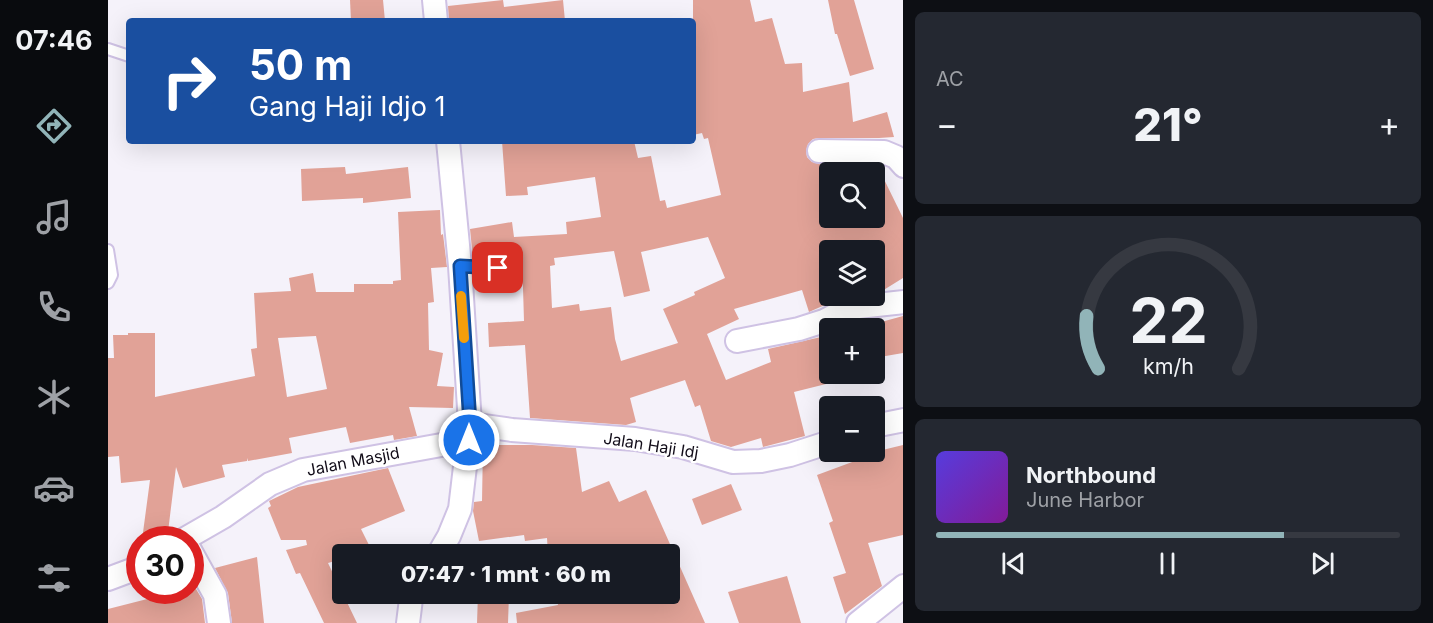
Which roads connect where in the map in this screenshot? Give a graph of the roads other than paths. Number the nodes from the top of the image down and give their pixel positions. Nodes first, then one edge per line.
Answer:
1 (434, 0) edge
2 (436, 18) edge
3 (108, 49) edge
4 (126, 55) edge
5 (448, 144) edge
6 (819, 152) dead end
7 (903, 166) edge
8 (108, 250) edge
9 (460, 266) junction
10 (498, 268) dead end
11 (108, 283) edge
12 (903, 302) edge
13 (737, 341) dead end
14 (903, 420) edge
15 (885, 424) edge
16 (469, 432) junction
17 (819, 446) edge
18 (204, 530) edge
19 (444, 544) edge
20 (126, 572) edge
21 (204, 575) edge
22 (108, 579) edge
23 (903, 586) edge
24 (410, 604) edge
25 (219, 623) edge
26 (408, 623) edge
27 (858, 623) edge

1 - 2 street
3 - 4 lane
5 - 9 street
6 - 7 street
8 - 11 lane
9 - 10 lane
9 - 16 street
12 - 13 street
14 - 15 street
16 - 17 street, Jalan Haji Idj
16 - 18 street, Jalan Masjid
16 - 19 street
20 - 22 street
21 - 25 street
23 - 27 street
24 - 26 street

